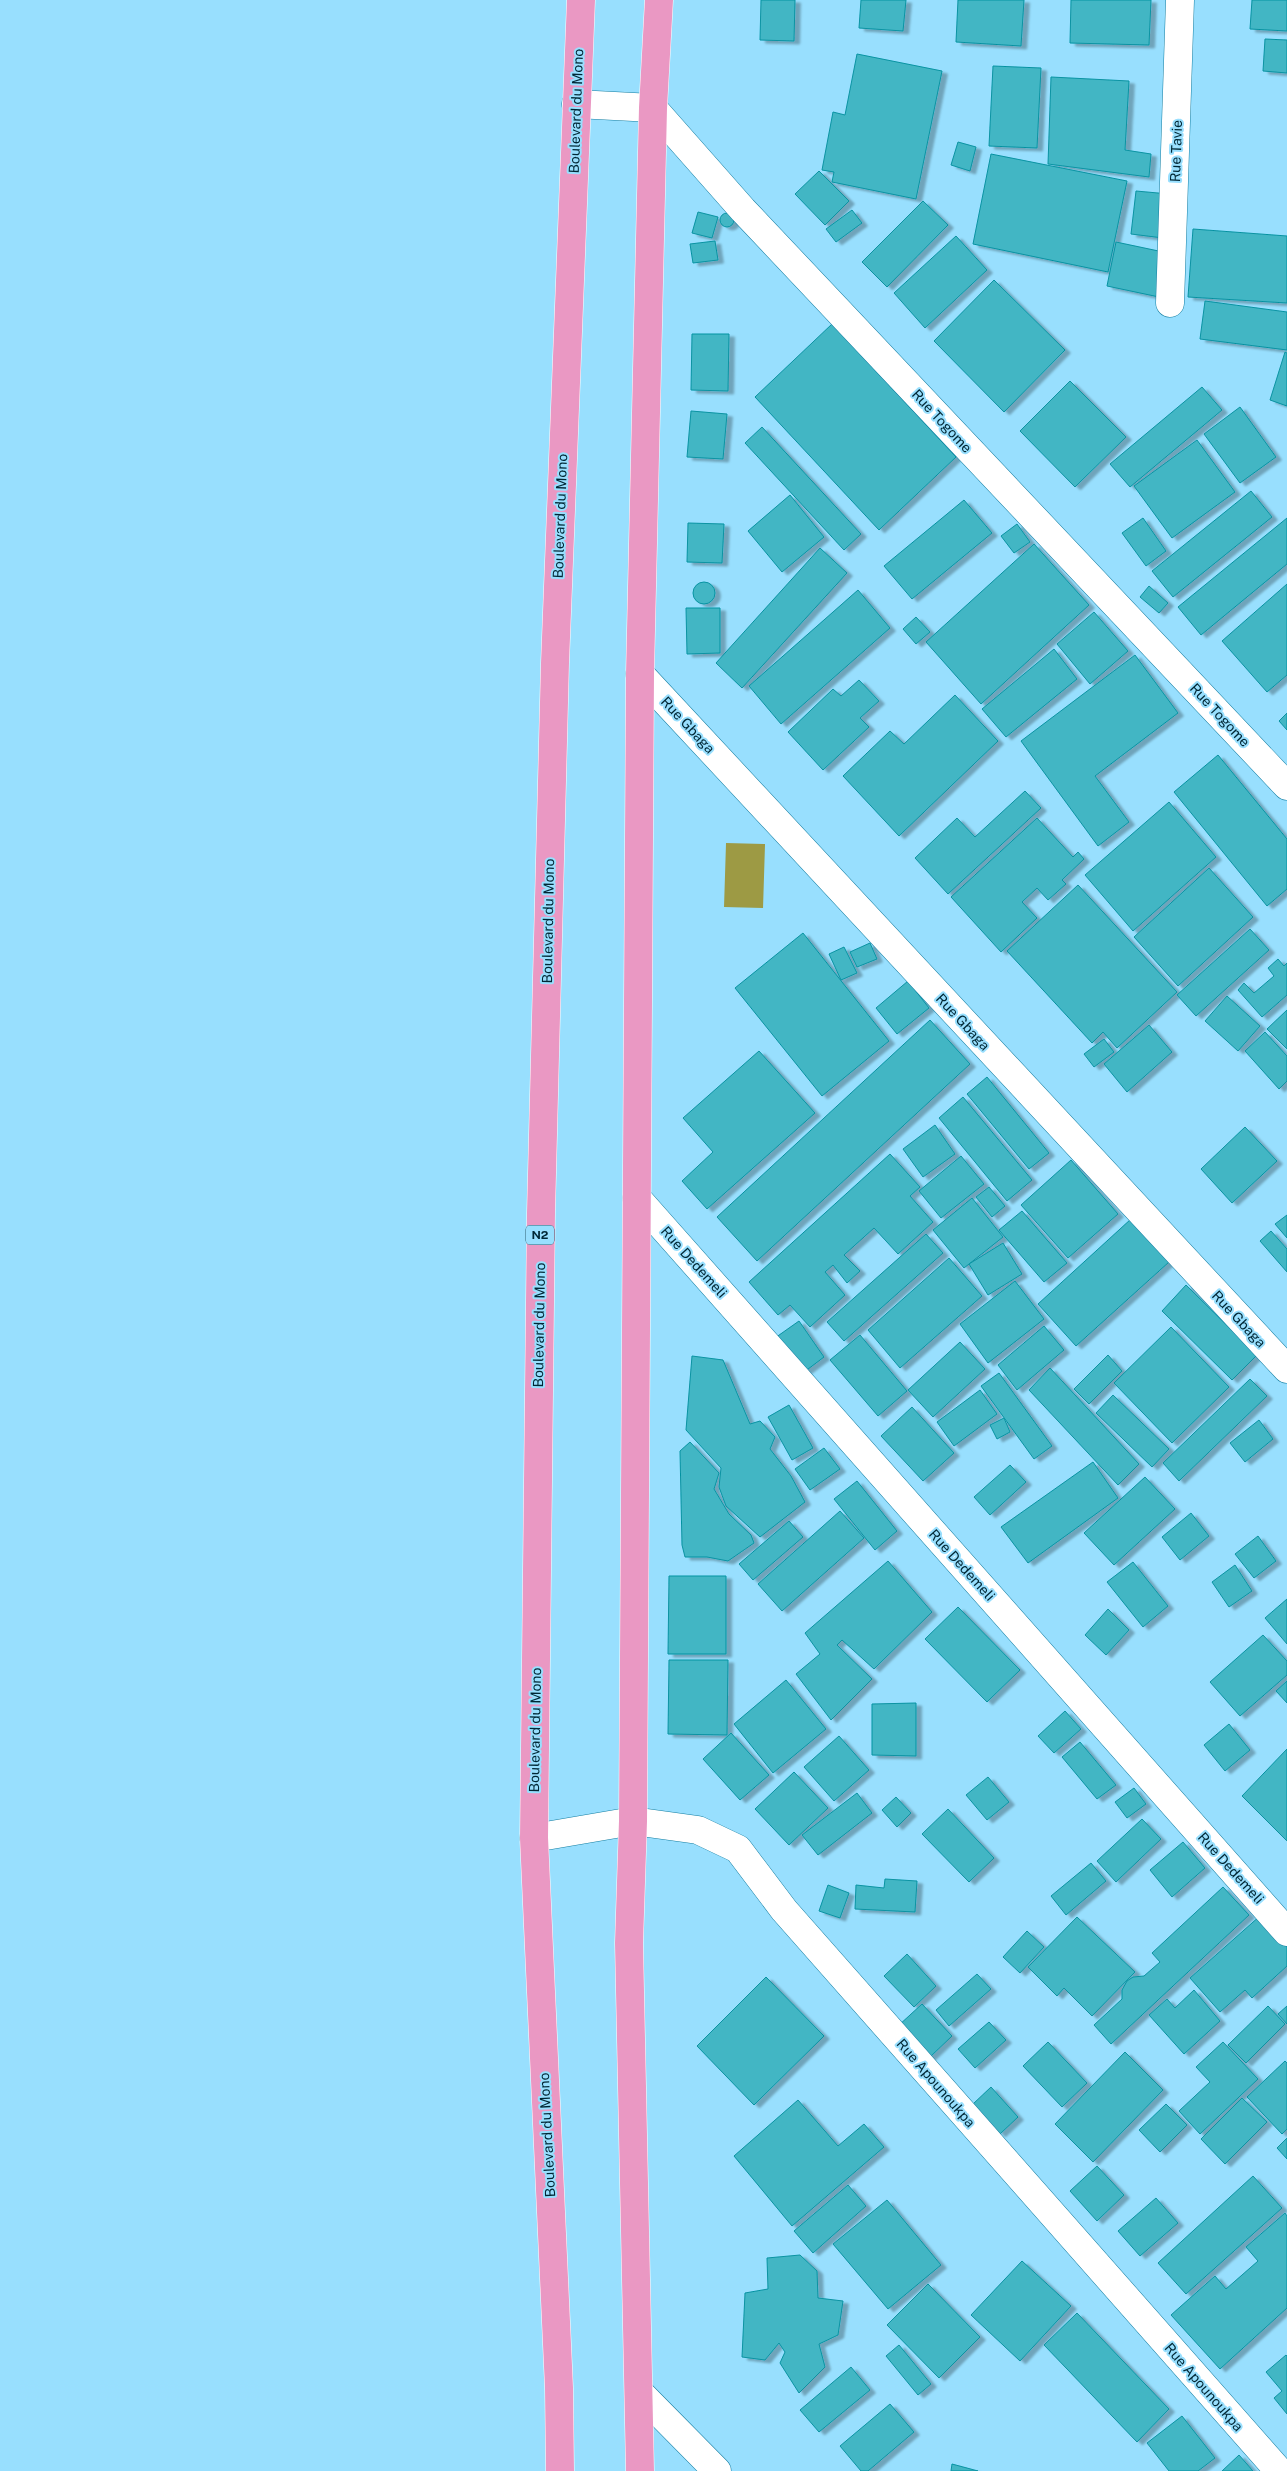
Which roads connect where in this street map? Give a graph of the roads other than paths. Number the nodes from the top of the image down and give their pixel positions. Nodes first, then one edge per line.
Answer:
1 (581, 0) edge
2 (659, 0) edge
3 (1180, 0) edge
4 (576, 104) junction
5 (653, 108) junction
6 (1170, 303) dead end
7 (640, 674) junction
8 (1287, 786) edge
9 (637, 1198) junction
10 (1287, 1369) edge
11 (633, 1821) junction
12 (534, 1838) junction
13 (1287, 1932) edge
14 (639, 2392) junction
15 (560, 2471) edge
16 (640, 2471) edge
17 (717, 2471) edge
18 (1279, 2471) edge

1 - 4 highway, Boulevard du Mono / N2
2 - 5 highway
3 - 6 street, Rue Tavie
4 - 5 street
4 - 12 highway, Boulevard du Mono / N2
5 - 7 highway
5 - 8 street, Rue Togome
7 - 9 highway
7 - 10 street, Rue Gbaga
9 - 11 highway
9 - 13 street, Rue Dedemeli
11 - 12 street, Rue Apounoukpa
11 - 14 highway
11 - 18 street, Rue Apounoukpa
12 - 15 highway, Boulevard du Mono / N2
14 - 16 highway
14 - 17 street

